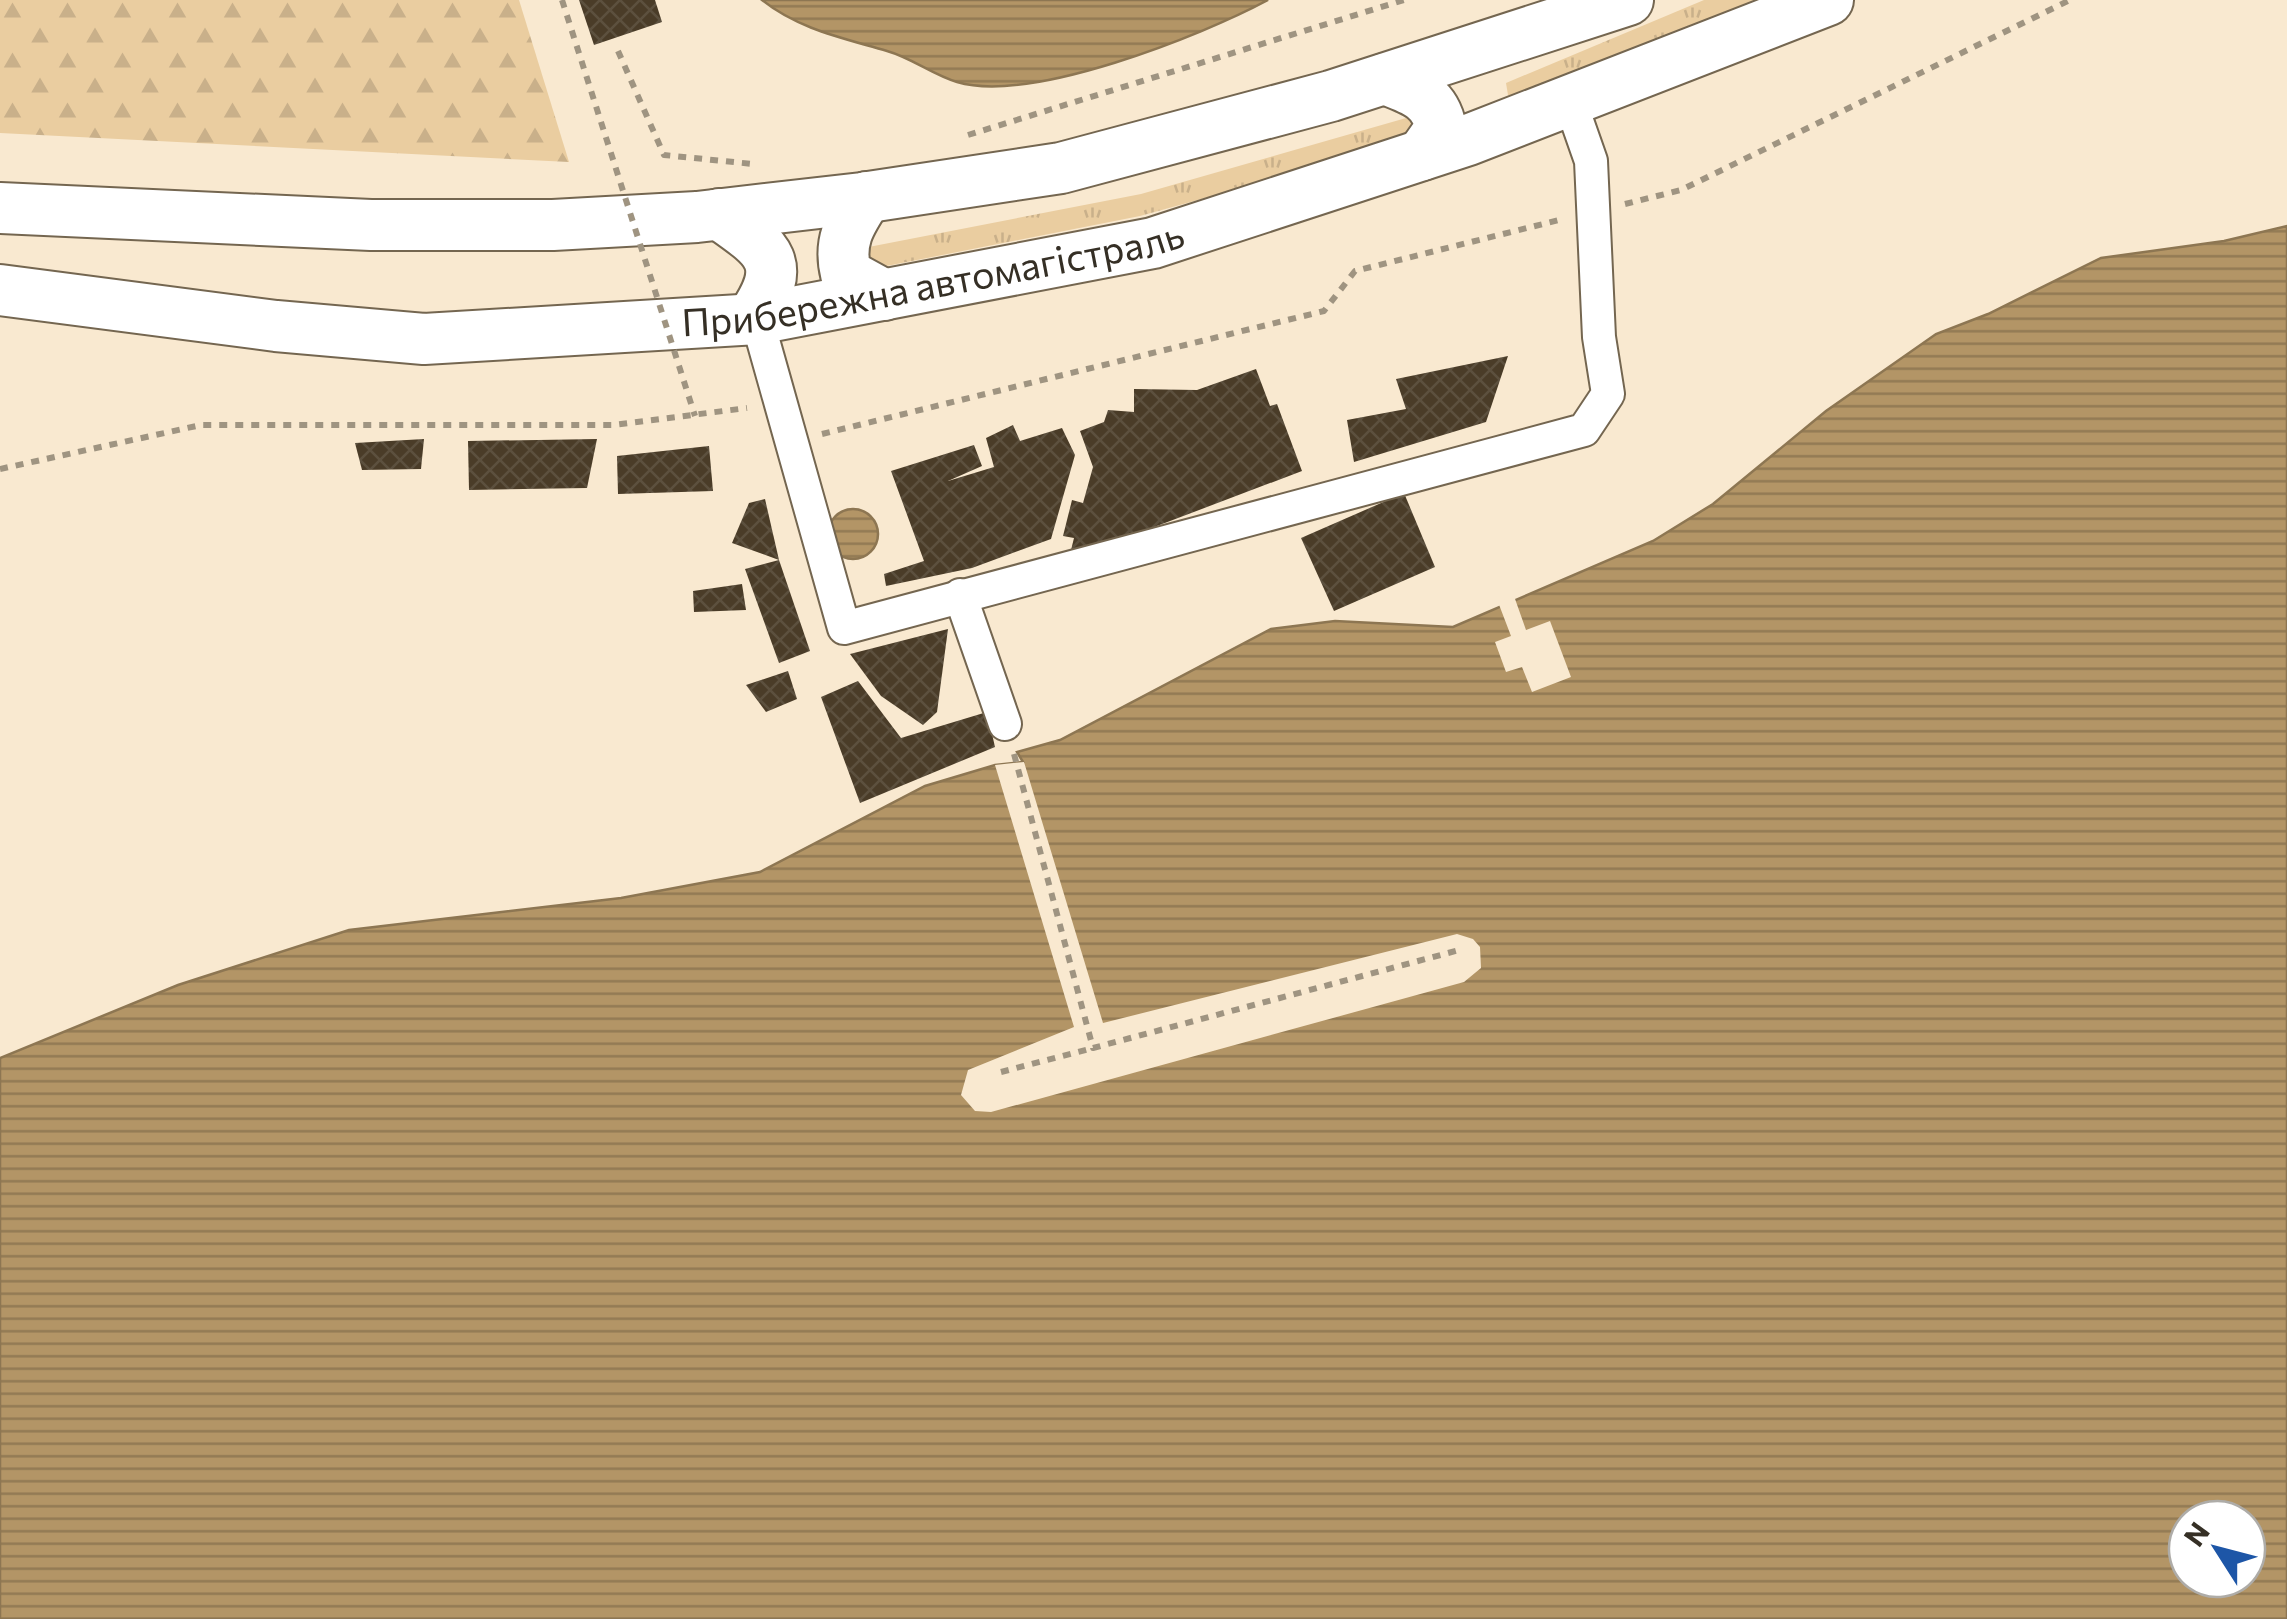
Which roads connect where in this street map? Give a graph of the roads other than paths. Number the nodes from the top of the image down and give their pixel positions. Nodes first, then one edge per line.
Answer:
1 (1628, 0) edge
2 (1828, 0) edge
3 (1518, 36) junction
4 (1385, 79) junction
5 (1548, 110) junction
6 (1422, 155) junction
7 (867, 197) junction
8 (0, 208) edge
9 (719, 214) junction
10 (0, 290) edge
11 (884, 294) junction
12 (754, 319) junction
13 (0, 323) edge
14 (276, 326) junction
15 (960, 595) junction
16 (1006, 724) road end

1 - 3 main road
2 - 5 main road, Прибережна автомагістраль
3 - 4 main road
3 - 5 main road
4 - 6 main road
4 - 7 main road
5 - 6 main road, Прибережна автомагістраль
5 - 15 street
6 - 11 main road, Прибережна автомагістраль
7 - 9 main road
7 - 11 main road
8 - 9 main road
9 - 12 main road
10 - 14 main road, Прибережна автомагістраль
11 - 12 main road, Прибережна автомагістраль
12 - 14 main road, Прибережна автомагістраль
12 - 15 street
13 - 14 main road
15 - 16 street

